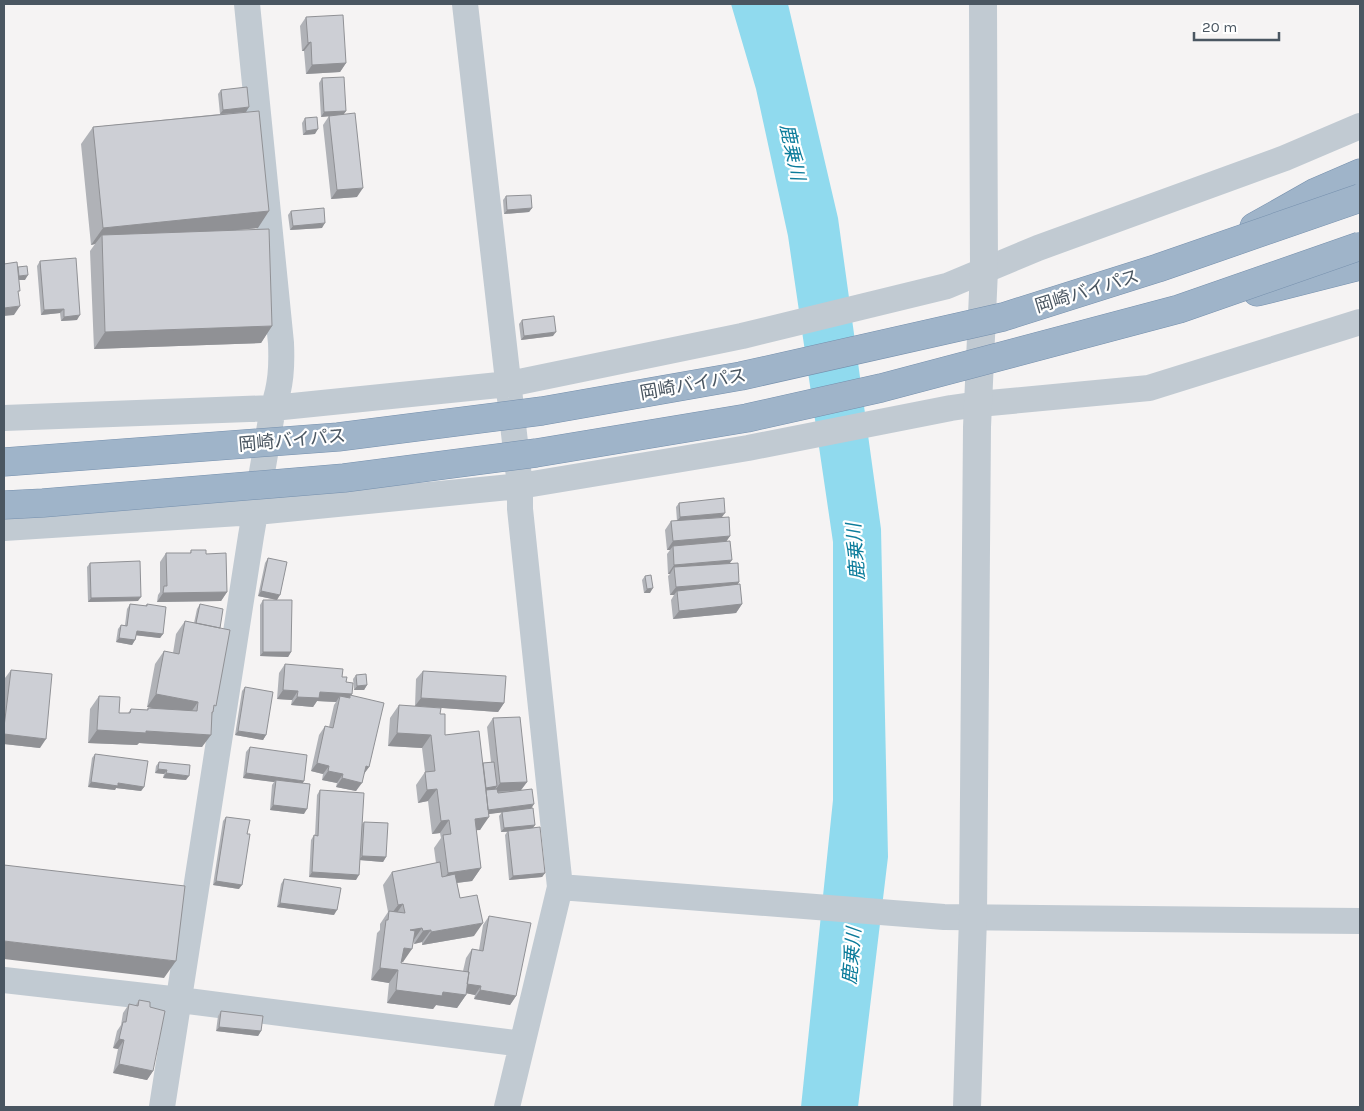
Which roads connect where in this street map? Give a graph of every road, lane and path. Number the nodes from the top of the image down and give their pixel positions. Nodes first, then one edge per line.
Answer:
1 (247, 4) edge
2 (465, 4) edge
3 (983, 4) edge
4 (1360, 126) edge
5 (1360, 173) edge
6 (1360, 198) edge
7 (1360, 246) edge
8 (1216, 249) junction
9 (1360, 266) edge
10 (984, 270) junction
11 (1179, 309) junction
12 (1360, 322) edge
13 (509, 384) junction
14 (979, 404) junction
15 (273, 408) junction
16 (4, 418) edge
17 (4, 462) edge
18 (520, 486) junction
19 (4, 505) edge
20 (256, 512) junction
21 (4, 528) edge
22 (560, 888) junction
23 (972, 918) junction
24 (1360, 921) edge
25 (4, 980) edge
26 (180, 1000) junction
27 (522, 1044) junction
28 (162, 1107) edge
29 (507, 1107) edge
30 (968, 1107) edge

1 - 15 street
2 - 13 street
3 - 10 street
4 - 10 street
5 - 8 highway, bridge
6 - 8 highway, 岡崎バイパス, bridge
7 - 11 highway, bridge
8 - 17 highway, 岡崎バイパス, bridge
9 - 11 highway, bridge
10 - 13 street
10 - 14 street
11 - 19 highway, bridge
12 - 14 street
13 - 15 street
13 - 18 street
14 - 18 street
14 - 23 street
15 - 16 street
15 - 20 street
18 - 20 street
18 - 22 street
20 - 21 street
20 - 26 street
22 - 23 street
22 - 27 street
23 - 24 street
23 - 30 street
25 - 26 street
26 - 27 street
26 - 28 street
27 - 29 street

